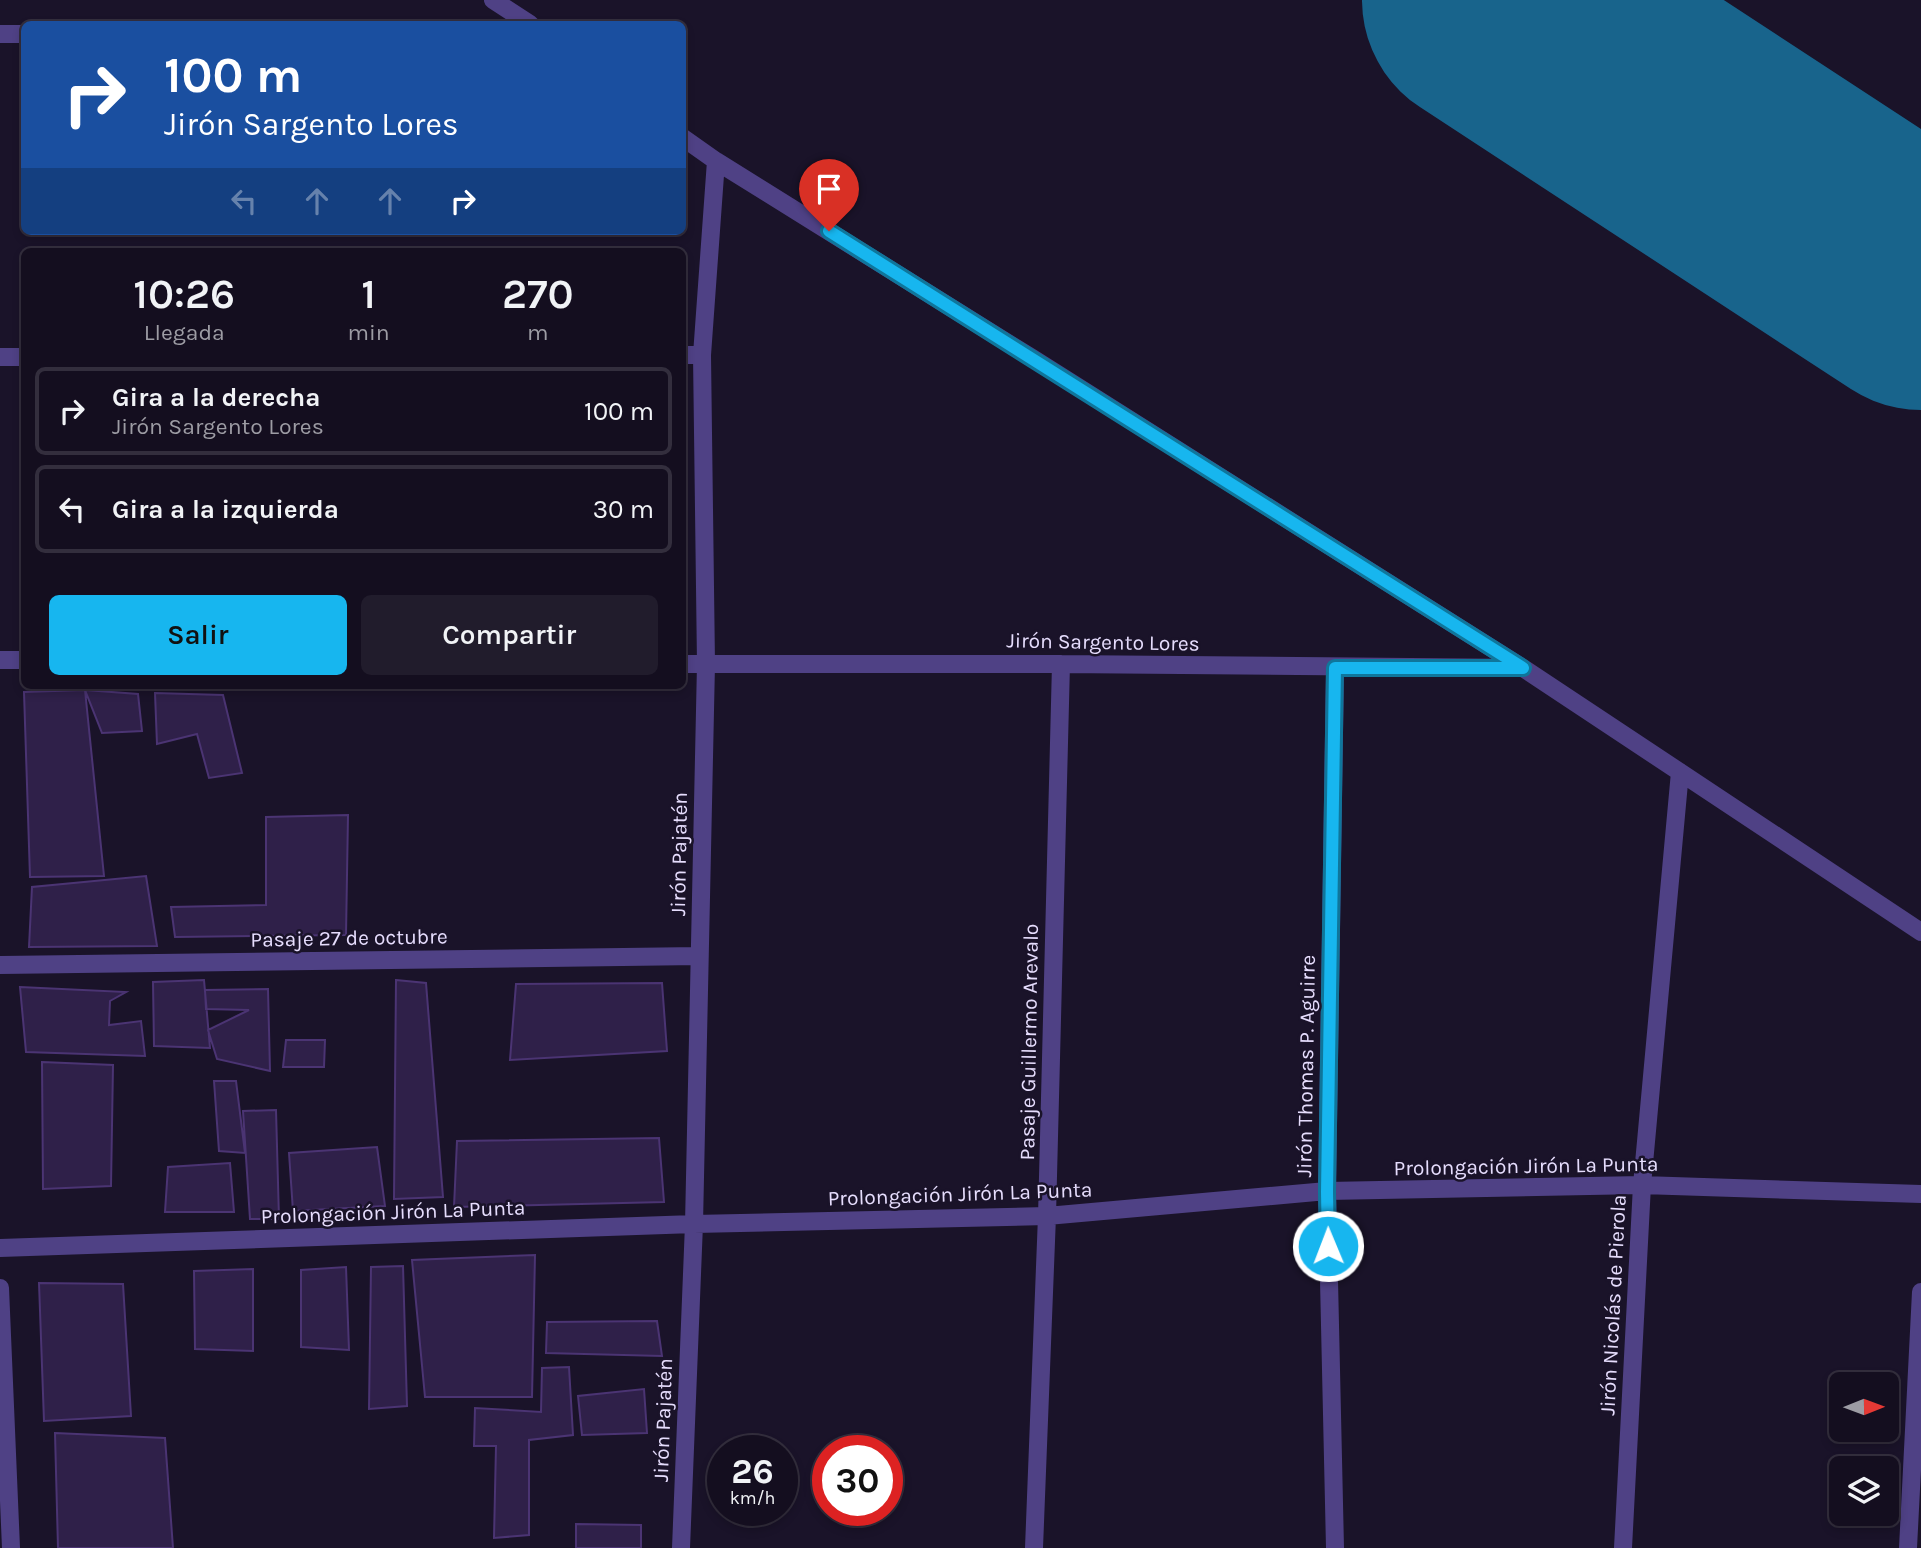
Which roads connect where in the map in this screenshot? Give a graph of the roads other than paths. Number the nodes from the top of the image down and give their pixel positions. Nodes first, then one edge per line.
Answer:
1 (493, 0) edge
2 (525, 21) edge
3 (0, 34) edge
4 (21, 34) edge
5 (686, 140) edge
6 (716, 161) junction
7 (686, 355) edge
8 (702, 355) junction
9 (0, 357) edge
10 (21, 357) edge
11 (0, 660) edge
12 (21, 660) edge
13 (686, 664) edge
14 (706, 664) junction
15 (1061, 664) junction
16 (1335, 668) junction
17 (1523, 668) junction
18 (1680, 772) junction
19 (1921, 932) edge
20 (699, 956) junction
21 (0, 965) edge
22 (1642, 1185) junction
23 (1327, 1192) junction
24 (1921, 1194) edge
25 (1047, 1216) junction
26 (694, 1224) junction
27 (0, 1248) edge
28 (0, 1288) edge
29 (1921, 1292) edge
30 (11, 1548) edge
31 (681, 1548) edge
32 (1034, 1548) edge
33 (1335, 1548) edge
34 (1623, 1548) edge
35 (1908, 1548) edge

1 - 2 street
3 - 4 street
5 - 6 street
6 - 8 street, Jirón Pajatén
6 - 17 street
7 - 8 street
8 - 14 street, Jirón Pajatén
9 - 10 street
11 - 12 street
13 - 14 street, Jirón Sargento Lores
14 - 15 street, Jirón Sargento Lores
14 - 20 street, Jirón Pajatén
15 - 16 street, Jirón Sargento Lores
15 - 25 street, Pasaje Guillermo Arevalo
16 - 17 street, Jirón Sargento Lores
16 - 23 street, Jirón Thomas P. Aguirre
17 - 18 street
18 - 19 street
18 - 22 street, Jirón Nicolás de Pierola
20 - 21 street, Pasaje 27 de octubre
20 - 26 street, Jirón Pajatén
22 - 23 street, Prolongación Jirón La Punta
22 - 24 street, Prolongación Jirón La Punta
22 - 34 street, Jirón Nicolás de Pierola
23 - 25 street, Prolongación Jirón La Punta
23 - 33 street, Jirón Thomas P. Aguirre
25 - 26 street, Prolongación Jirón La Punta
25 - 32 street, Pasaje Guillermo Arevalo
26 - 27 street, Prolongación Jirón La Punta
26 - 31 street, Jirón Pajatén
28 - 30 street
29 - 35 street

